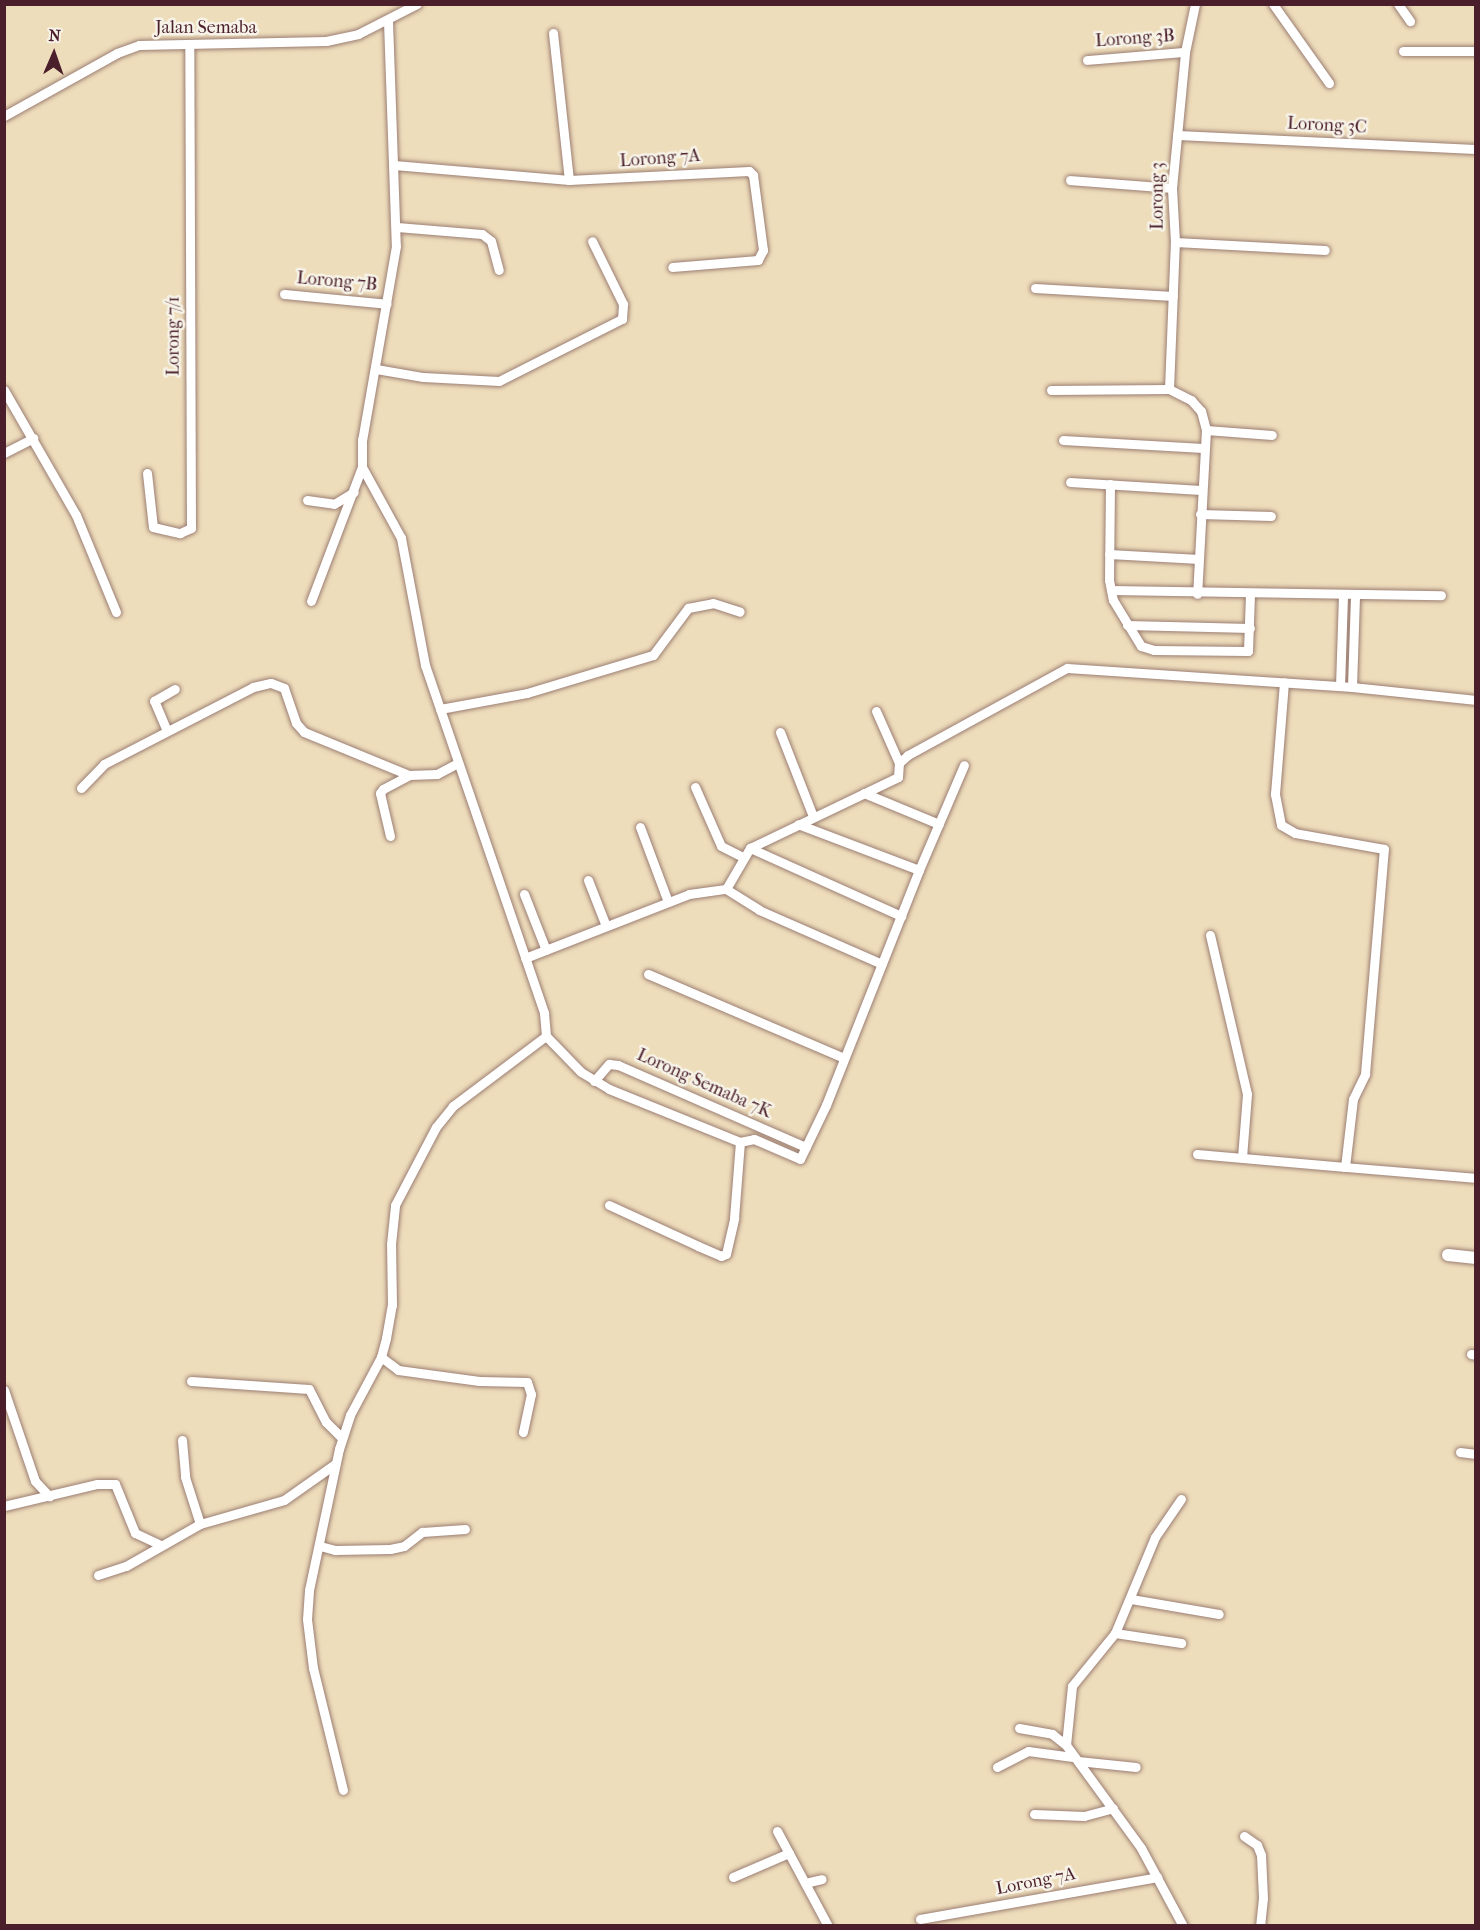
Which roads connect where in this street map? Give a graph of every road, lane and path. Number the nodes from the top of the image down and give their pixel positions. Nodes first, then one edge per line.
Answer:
1 (417, 4) edge
2 (1195, 4) edge
3 (1273, 4) edge
4 (1398, 4) edge
5 (388, 21) junction
6 (1410, 21) dead end
7 (553, 33) dead end
8 (189, 46) junction
9 (1403, 51) dead end
10 (1476, 51) edge
11 (1185, 52) junction
12 (1088, 60) dead end
13 (1329, 83) dead end
14 (4, 116) edge
15 (1177, 135) junction
16 (1476, 149) edge
17 (394, 165) junction
18 (569, 180) junction
19 (1070, 180) dead end
20 (1172, 188) junction
21 (397, 227) junction
22 (592, 241) dead end
23 (1175, 242) junction
24 (1325, 250) dead end
25 (672, 267) dead end
26 (499, 270) dead end
27 (1035, 288) dead end
28 (284, 294) dead end
29 (1173, 296) junction
30 (387, 304) junction
31 (376, 369) junction
32 (1169, 389) junction
33 (4, 390) edge
34 (1051, 390) dead end
35 (1206, 430) junction
36 (1272, 435) dead end
37 (33, 438) junction
38 (1064, 440) dead end
39 (1203, 448) junction
40 (4, 453) edge
41 (362, 467) junction
42 (147, 473) dead end
43 (1070, 482) dead end
44 (1110, 484) junction
45 (1201, 489) junction
46 (354, 492) junction
47 (307, 500) dead end
48 (1200, 514) junction
49 (1271, 516) dead end
50 (1109, 554) junction
51 (1199, 559) junction
52 (1111, 590) junction
53 (1197, 594) junction
54 (1250, 594) junction
55 (1441, 595) dead end
56 (1343, 596) junction
57 (1355, 596) junction
58 (311, 602) dead end
59 (116, 612) dead end
60 (740, 612) dead end
61 (1127, 625) junction
62 (1250, 628) junction
63 (1284, 682) junction
64 (1340, 686) junction
65 (1352, 687) junction
66 (175, 689) dead end
67 (1476, 700) edge
68 (440, 709) junction
69 (876, 711) dead end
70 (167, 731) junction
71 (780, 732) dead end
72 (458, 763) junction
73 (899, 763) junction
74 (964, 765) dead end
75 (409, 775) junction
76 (695, 787) dead end
77 (81, 788) dead end
78 (864, 793) junction
79 (813, 816) junction
80 (798, 824) junction
81 (939, 824) junction
82 (640, 827) dead end
83 (390, 836) dead end
84 (750, 848) junction
85 (743, 857) junction
86 (919, 870) junction
87 (588, 880) dead end
88 (726, 889) junction
89 (524, 894) dead end
90 (668, 902) junction
91 (901, 916) junction
92 (606, 926) junction
93 (1210, 934) dead end
94 (546, 950) junction
95 (525, 958) junction
96 (882, 964) junction
97 (648, 974) dead end
98 (546, 1036) junction
99 (844, 1058) junction
100 (594, 1081) junction
101 (740, 1142) junction
102 (806, 1147) junction
103 (1197, 1154) dead end
104 (1242, 1158) junction
105 (1345, 1167) junction
106 (1476, 1178) edge
107 (609, 1205) dead end
108 (1448, 1255) dead end
109 (1476, 1258) edge
110 (381, 1357) junction
111 (191, 1381) dead end
112 (4, 1390) edge
113 (523, 1432) dead end
114 (342, 1438) junction
115 (183, 1440) dead end
116 (1460, 1452) dead end
117 (1476, 1454) edge
118 (335, 1464) junction
119 (49, 1496) junction
120 (1181, 1499) dead end
121 (4, 1506) edge
122 (200, 1524) junction
123 (465, 1529) dead end
124 (159, 1544) junction
125 (320, 1546) junction
126 (98, 1575) dead end
127 (1131, 1599) junction
128 (1219, 1614) dead end
129 (1115, 1634) junction
130 (1180, 1644) dead end
131 (1019, 1728) dead end
132 (1066, 1745) junction
133 (1076, 1759) junction
134 (997, 1767) dead end
135 (1136, 1767) dead end
136 (343, 1790) dead end
137 (1113, 1808) junction
138 (1034, 1814) dead end
139 (777, 1831) dead end
140 (1244, 1836) dead end
141 (789, 1853) junction
142 (733, 1877) dead end
143 (1157, 1877) junction
144 (822, 1879) dead end
145 (805, 1883) junction
146 (920, 1919) dead end
147 (828, 1926) edge
148 (1183, 1926) edge
149 (1260, 1926) edge

1 - 5 street, Jalan Semaba
2 - 11 street, Lorong 3
3 - 13 street
4 - 6 street
5 - 8 street, Jalan Semaba
5 - 17 street
7 - 18 street
8 - 14 street, Jalan Semaba
8 - 42 street, Lorong 7/1
9 - 10 street
11 - 12 street, Lorong 3B
11 - 15 street, Lorong 3
15 - 16 street, Lorong 3C
15 - 20 street, Lorong 3
17 - 18 street, Lorong 7A
17 - 21 street
18 - 25 street, Lorong 7A
19 - 20 street
20 - 23 street, Lorong 3
21 - 26 street
21 - 30 street
22 - 31 street
23 - 24 street
23 - 29 street, Lorong 3
27 - 29 street
28 - 30 street, Lorong 7B
29 - 32 street, Lorong 3
30 - 31 street
31 - 41 street
32 - 34 street
32 - 35 street
33 - 37 street
35 - 36 street
35 - 39 street
37 - 40 street
37 - 59 street
38 - 39 street
39 - 45 street
41 - 46 street
41 - 68 street
43 - 44 street
44 - 45 street
44 - 50 street
45 - 48 street
46 - 47 street
46 - 58 street
48 - 49 street
48 - 51 street
50 - 51 street
50 - 52 street
51 - 53 street
52 - 53 street
52 - 61 street
53 - 54 street
54 - 56 street
54 - 62 street
55 - 57 street
56 - 57 street
56 - 64 street
57 - 65 street
60 - 68 street
61 - 62 street
61 - 62 street
63 - 64 street
63 - 73 street
63 - 105 street
64 - 65 street
65 - 67 street
66 - 70 street
68 - 72 street
69 - 73 street
70 - 75 street
70 - 77 street
71 - 79 street
72 - 75 street
72 - 95 street
73 - 78 street
74 - 81 street
75 - 83 street
76 - 85 street
78 - 79 street
78 - 81 street
79 - 80 street
80 - 84 street
80 - 86 street
81 - 86 street
82 - 90 street
84 - 85 street
84 - 91 street
85 - 88 street
86 - 91 street
87 - 92 street
88 - 90 street
88 - 96 street
89 - 94 street
90 - 92 street
91 - 96 street
92 - 94 street
93 - 104 street
94 - 95 street
95 - 98 street
96 - 99 street
97 - 99 street
98 - 100 street
98 - 110 street
99 - 102 street
100 - 101 street
100 - 102 street, Lorong Semaba 7K
101 - 102 street
101 - 107 street
103 - 104 street
104 - 105 street
105 - 106 street
108 - 109 street
110 - 113 street
110 - 114 street
111 - 114 street
112 - 119 street
114 - 118 street
115 - 122 street
116 - 117 street
118 - 122 street
118 - 125 street
119 - 121 street
119 - 124 street
120 - 127 street
122 - 124 street
123 - 125 street
124 - 126 street
125 - 136 street
127 - 128 street
127 - 129 street
129 - 130 street
129 - 132 street
131 - 132 street
132 - 133 street
133 - 134 street
133 - 135 street
133 - 137 street
137 - 138 street
137 - 143 street
139 - 141 street
140 - 149 street
141 - 142 street
141 - 145 street
143 - 146 street, Lorong 7A
143 - 148 street
144 - 145 street
145 - 147 street

